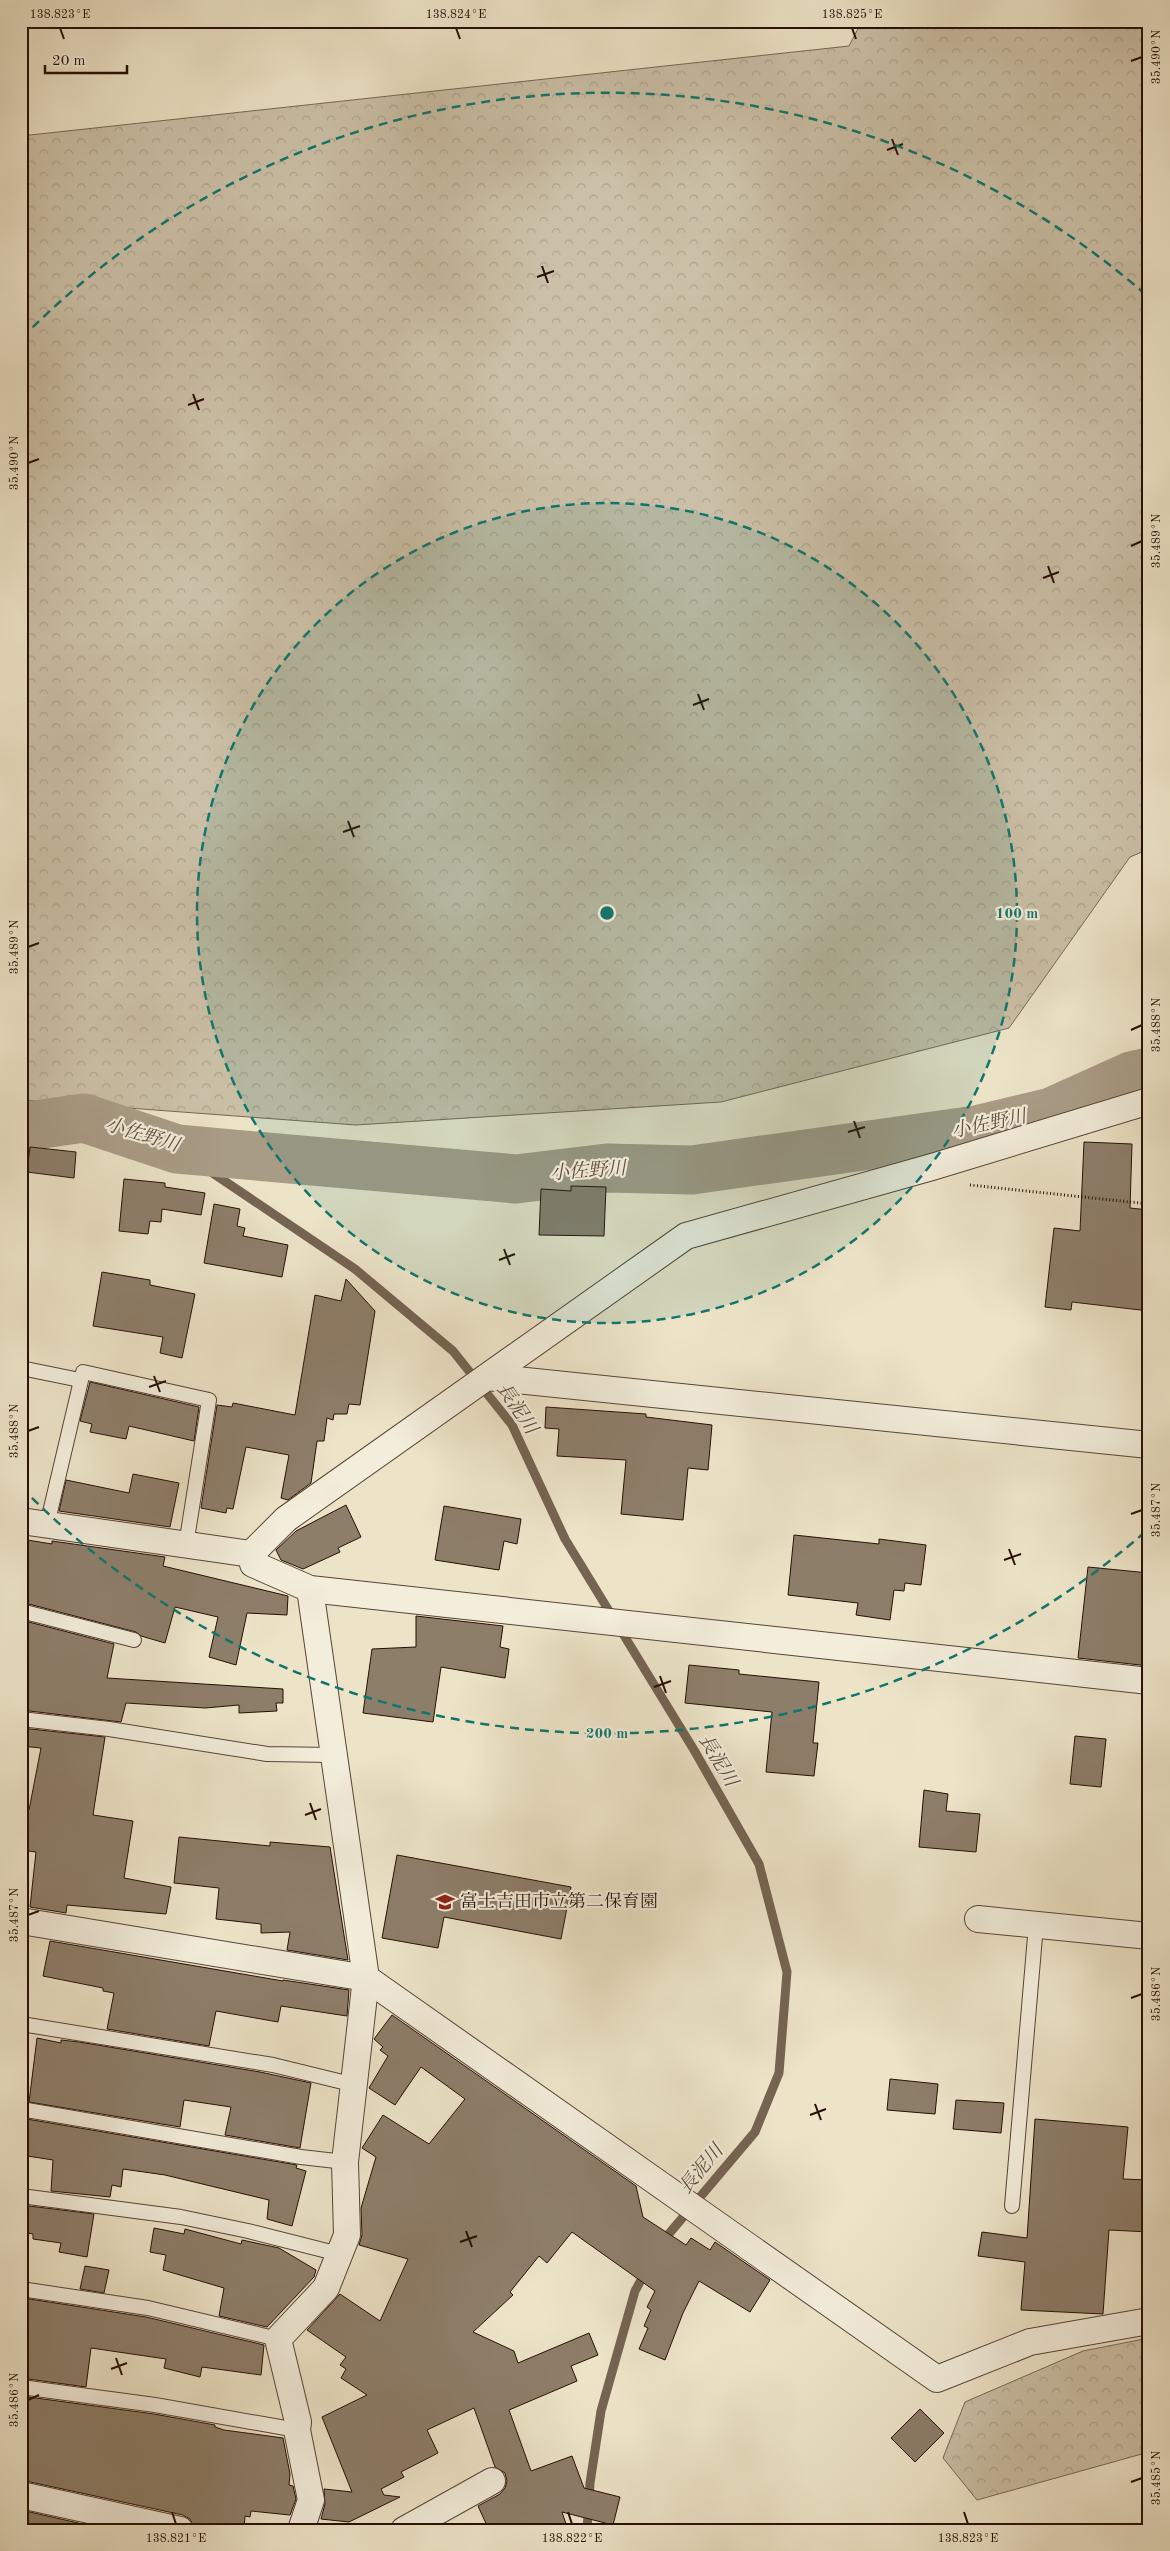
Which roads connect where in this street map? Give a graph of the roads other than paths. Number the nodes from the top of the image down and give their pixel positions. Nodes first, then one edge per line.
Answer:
1 (1149, 1101) edge
2 (21, 1368) edge
3 (487, 1377) junction
4 (79, 1382) junction
5 (1149, 1445) edge
6 (21, 1521) edge
7 (47, 1525) junction
8 (186, 1545) junction
9 (251, 1554) junction
10 (310, 1589) junction
11 (21, 1611) edge
12 (134, 1640) dead end
13 (1149, 1681) edge
14 (21, 1718) edge
15 (332, 1755) junction
16 (978, 1919) dead end
17 (21, 1921) edge
18 (1036, 1925) junction
19 (1149, 1936) edge
20 (366, 1978) junction
21 (21, 2024) edge
22 (354, 2084) junction
23 (21, 2109) edge
24 (345, 2162) junction
25 (21, 2196) edge
26 (1012, 2206) dead end
27 (339, 2254) junction
28 (21, 2289) edge
29 (1149, 2321) edge
30 (278, 2339) junction
31 (21, 2387) edge
32 (297, 2430) junction
33 (492, 2481) dead end
34 (21, 2494) edge
35 (180, 2530) edge
36 (301, 2530) edge
37 (404, 2530) edge

1 - 3 street
2 - 4 lane
3 - 5 street
3 - 9 street
4 - 7 lane
4 - 8 lane
6 - 7 street
7 - 8 street
8 - 9 street
9 - 10 street
10 - 13 street
10 - 15 street
11 - 12 lane
14 - 15 lane
15 - 20 street
16 - 18 street
17 - 20 street
18 - 19 street
18 - 26 lane
20 - 22 street
20 - 29 street
21 - 22 lane
22 - 24 street
23 - 24 lane
24 - 27 street
25 - 27 lane
27 - 30 street
28 - 30 lane
30 - 32 street
31 - 32 lane
32 - 36 street
33 - 37 street
34 - 35 street

